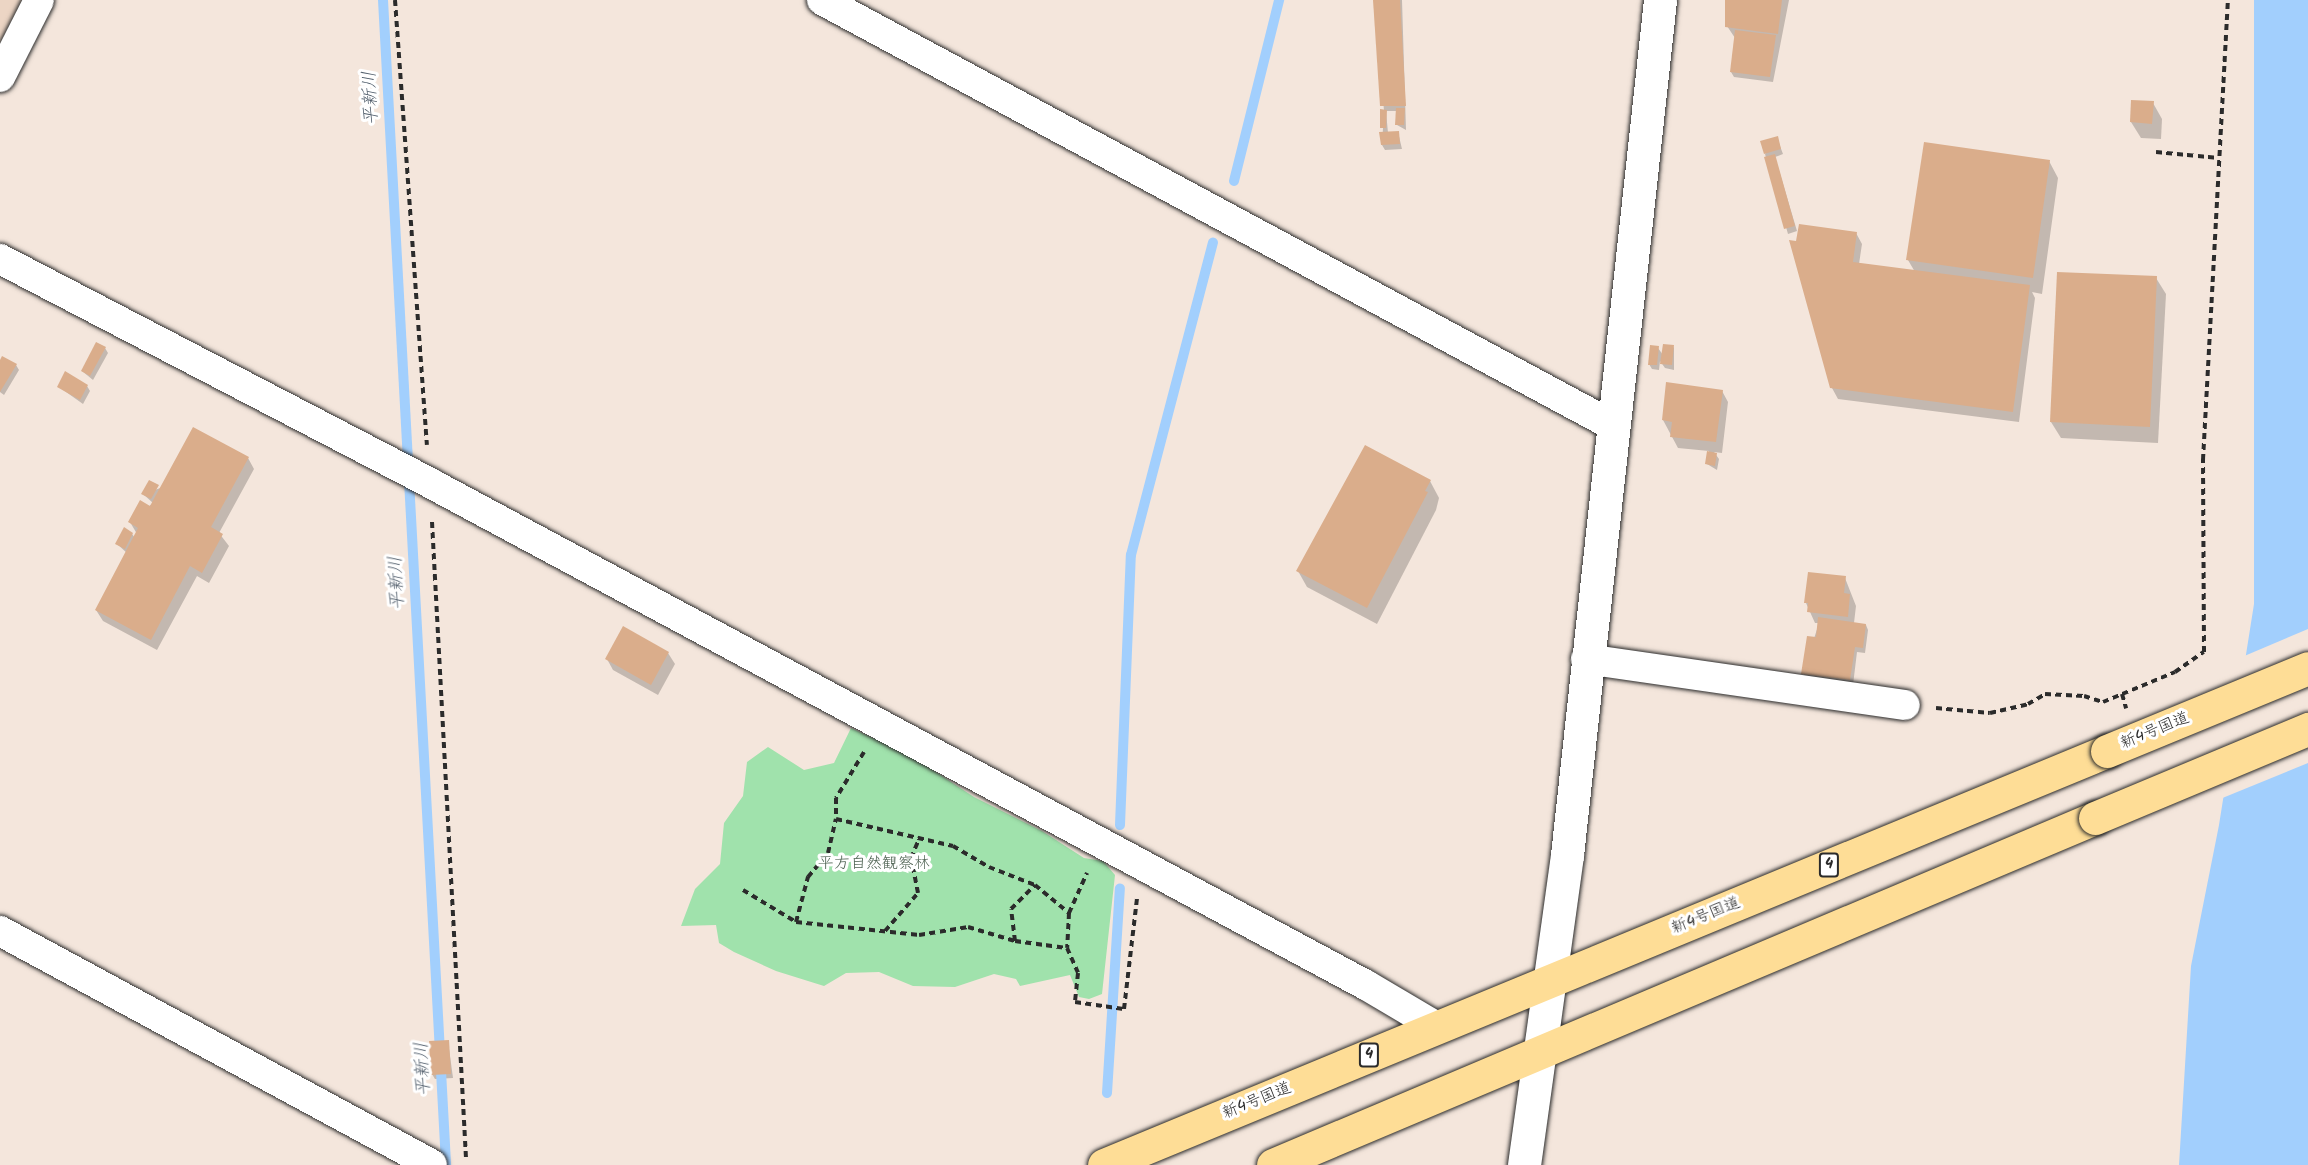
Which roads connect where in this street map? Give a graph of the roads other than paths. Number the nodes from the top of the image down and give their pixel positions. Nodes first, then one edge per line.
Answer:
1 (39, 0) edge
2 (822, 0) edge
3 (1660, 0) edge
4 (0, 77) edge
5 (0, 259) edge
6 (1612, 425) junction
7 (1586, 659) junction
8 (2308, 668) edge
9 (1905, 705) road end
10 (2308, 729) edge
11 (0, 931) edge
12 (1551, 980) junction
13 (1437, 1028) junction
14 (1543, 1049) junction
15 (427, 1162) edge
16 (1104, 1165) edge
17 (1273, 1165) edge
18 (1524, 1165) edge

1 - 4 street
2 - 6 street
3 - 6 street
5 - 13 street
6 - 7 street
7 - 9 street
7 - 12 street
8 - 12 highway, 新4号国道 / 4, bridge
10 - 14 highway, bridge
11 - 15 street
12 - 13 highway, 新4号国道 / 4
12 - 14 street
13 - 16 highway, 新4号国道 / 4
14 - 17 highway
14 - 18 street

